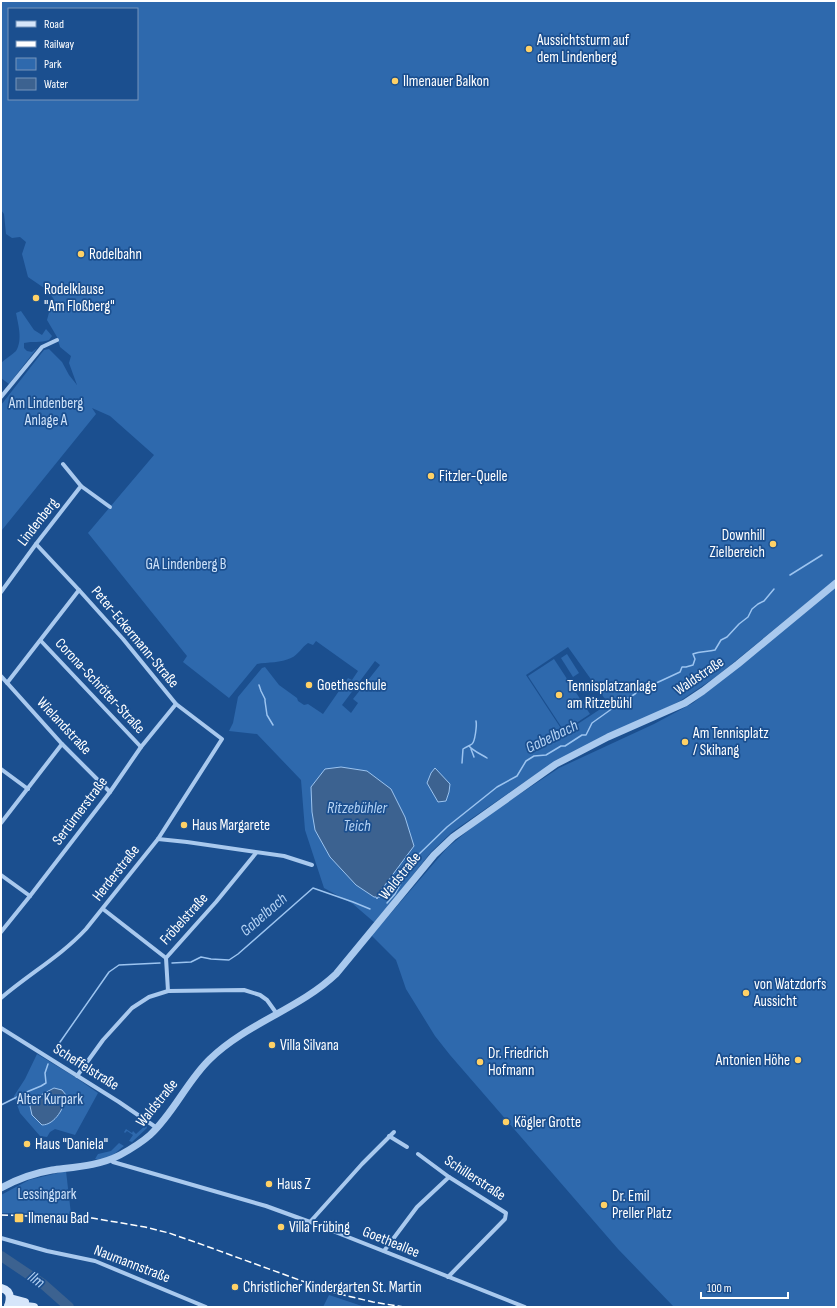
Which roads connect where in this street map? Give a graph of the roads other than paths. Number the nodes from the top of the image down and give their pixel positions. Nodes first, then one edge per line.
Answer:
1 (57, 340) dead end
2 (1, 398) edge
3 (64, 464) dead end
4 (81, 486) junction
5 (110, 507) dead end
6 (36, 544) junction
7 (836, 583) edge
8 (79, 590) junction
9 (1, 592) edge
10 (41, 641) junction
11 (1, 676) edge
12 (7, 682) junction
13 (176, 704) junction
14 (222, 739) joint
15 (62, 744) junction
16 (141, 747) junction
17 (1, 769) edge
18 (28, 789) junction
19 (110, 792) junction
20 (1, 824) edge
21 (158, 839) junction
22 (256, 853) junction
23 (312, 865) dead end
24 (1, 875) edge
25 (30, 896) junction
26 (103, 908) junction
27 (1, 932) edge
28 (166, 958) junction
29 (168, 991) junction
30 (1, 998) edge
31 (277, 1014) junction
32 (1, 1028) edge
33 (77, 1076) junction
34 (157, 1128) junction
35 (394, 1132) dead end
36 (389, 1136) junction
37 (407, 1148) dead end
38 (418, 1154) dead end
39 (111, 1160) junction
40 (449, 1176) junction
41 (1, 1188) edge
42 (310, 1222) junction
43 (1, 1238) edge
44 (384, 1251) junction
45 (448, 1277) junction
46 (1, 1288) edge
47 (8, 1304) edge
48 (34, 1307) edge
49 (206, 1307) edge
50 (525, 1307) edge

1 - 2 street
3 - 4 street
4 - 5 street
4 - 6 street, Lindenberg
6 - 8 street, Peter-Eckermann-Straße
6 - 9 street, Lindenberg
7 - 31 street, Waldstraße
8 - 10 street, Corona-Schröter-Straße
8 - 13 street, Peter-Eckermann-Straße
10 - 12 street, Corona-Schröter-Straße
10 - 16 street, Corona-Schröter-Straße
11 - 12 street, Wielandstraße
12 - 15 street, Wielandstraße
13 - 14 street, Peter-Eckermann-Straße
13 - 16 street, Sertürnerstraße
14 - 21 street, Herderstraße
15 - 18 street
15 - 19 street, Wielandstraße
16 - 19 street, Sertürnerstraße
17 - 18 street
18 - 20 street
19 - 25 street, Sertürnerstraße
21 - 22 street
21 - 26 street, Herderstraße
22 - 23 street
22 - 28 street, Fröbelstraße
24 - 25 street
25 - 27 street, Sertürnerstraße
26 - 28 street, Fröbelstraße
26 - 30 street, Herderstraße
28 - 29 street
29 - 31 street
29 - 33 street
31 - 34 street, Waldstraße
32 - 33 street, Scheffelstraße
33 - 34 street, Scheffelstraße
34 - 39 street, Waldstraße
35 - 36 street
36 - 37 street
36 - 42 street
38 - 40 street, Schillerstraße
39 - 41 street, Waldstraße
39 - 42 street, Goetheallee
40 - 44 street
40 - 45 street, Schillerstraße
42 - 44 street, Goetheallee
43 - 49 street, Naumannstraße
44 - 45 street, Goetheallee
45 - 50 street, Goetheallee
46 - 47 main road
47 - 48 main road

